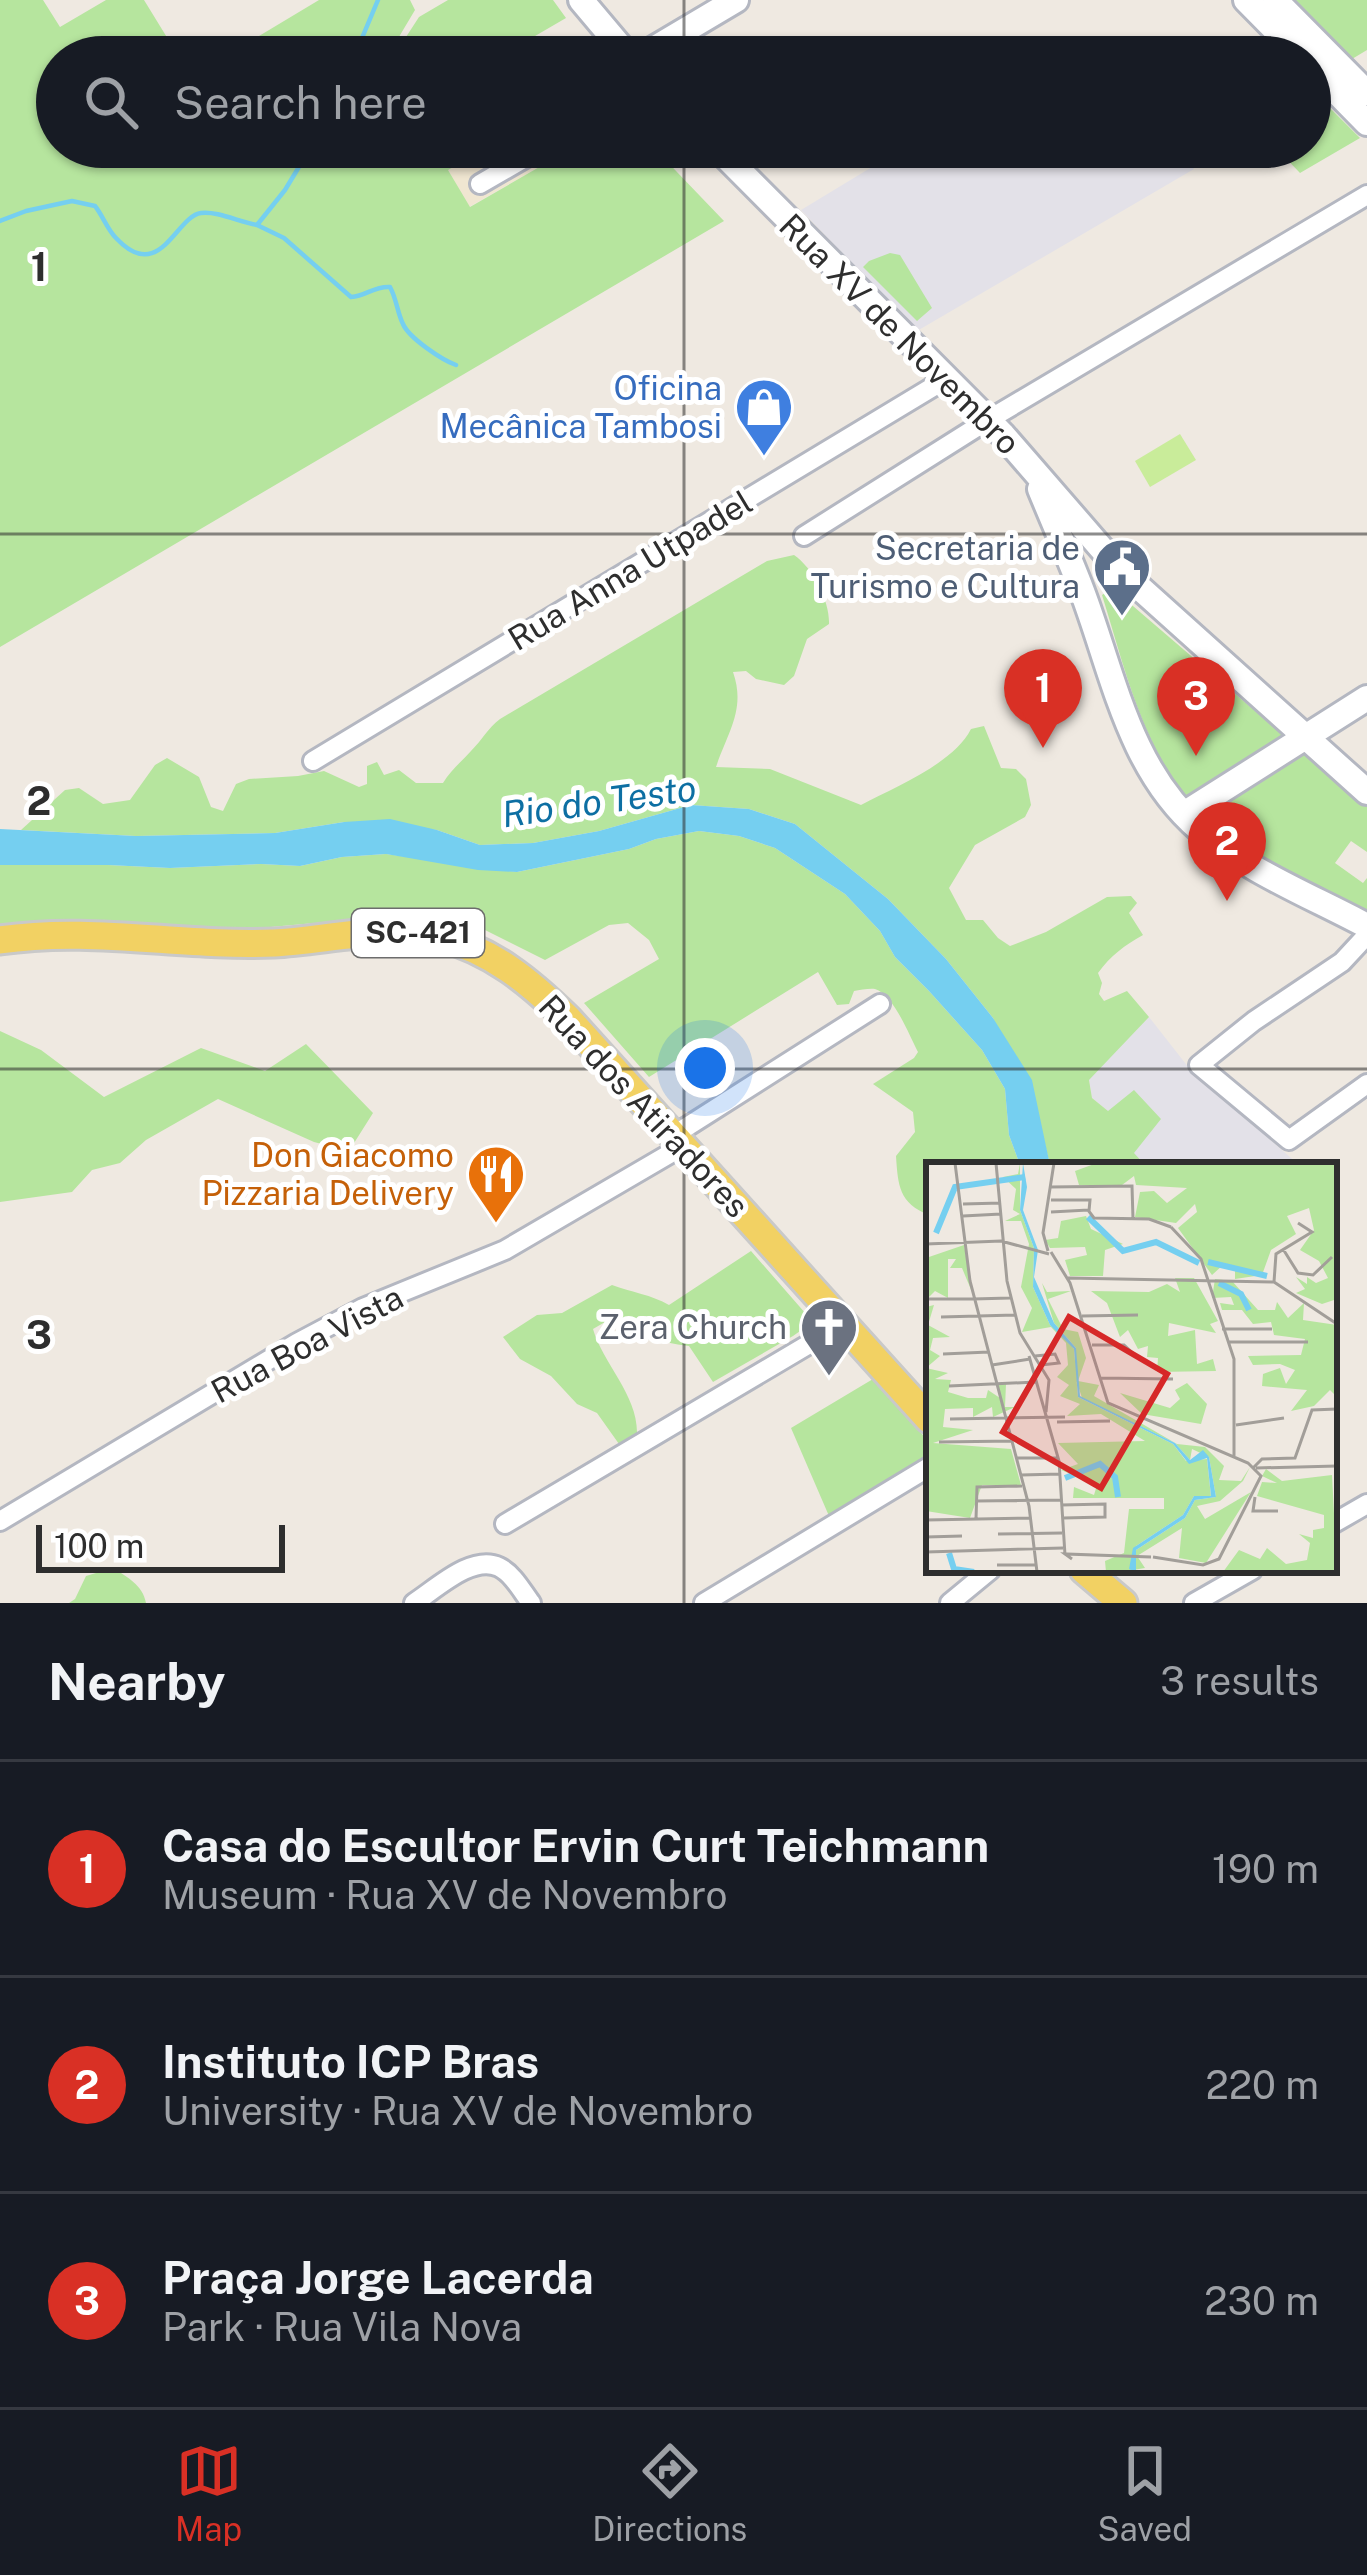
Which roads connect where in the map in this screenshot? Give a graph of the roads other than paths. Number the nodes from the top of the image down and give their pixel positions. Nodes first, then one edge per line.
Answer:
1 (581, 0) edge
2 (736, 0) edge
3 (1246, 0) edge
4 (1275, 0) edge
5 (611, 36) edge
6 (675, 36) edge
7 (1281, 36) edge
8 (1311, 36) edge
9 (1331, 57) edge
10 (1331, 86) edge
11 (1367, 93) edge
12 (1367, 123) edge
13 (508, 168) edge
14 (737, 168) edge
15 (480, 184) dead end
16 (1367, 195) edge
17 (946, 379) junction
18 (988, 420) junction
19 (1032, 470) junction
20 (804, 536) dead end
21 (1121, 571) junction
22 (1083, 593) junction
23 (1367, 698) edge
24 (1305, 737) junction
25 (313, 760) dead end
26 (1367, 792) edge
27 (1184, 814) junction
28 (1367, 926) edge
29 (1367, 935) edge
30 (0, 940) edge
31 (880, 1004) dead end
32 (1367, 1084) edge
33 (679, 1141) junction
34 (843, 1324) junction
35 (926, 1416) edge
36 (926, 1469) edge
37 (1367, 1504) edge
38 (0, 1521) edge
39 (1337, 1521) edge
40 (505, 1524) dead end
41 (987, 1573) edge
42 (1088, 1573) edge
43 (1247, 1573) edge
44 (414, 1603) edge
45 (531, 1603) edge
46 (704, 1603) edge
47 (950, 1603) edge
48 (1123, 1603) edge
49 (1194, 1603) edge

1 - 5 main road
2 - 6 main road
3 - 7 main road
4 - 8 main road
9 - 11 main road
10 - 12 main road
13 - 15 street
14 - 17 main road, Rua XV de Novembro
16 - 18 street
17 - 18 main road, Rua XV de Novembro
17 - 25 street, Rua Anna Utpadel
18 - 19 main road, Rua XV de Novembro
18 - 20 street
19 - 21 main road, Rua XV de Novembro
19 - 22 main road, Rua XV de Novembro
21 - 22 main road
21 - 24 main road, Rua XV de Novembro
22 - 27 main road, Rua XV de Novembro
23 - 24 main road
24 - 26 main road, Rua XV de Novembro
24 - 27 main road
27 - 28 main road, Rua XV de Novembro
29 - 32 street
30 - 33 main road, Rua dos Atiradores / SC-421
31 - 33 street, Rua Boa Vista
33 - 34 main road, Rua dos Atiradores / SC-421
33 - 38 street, Rua Boa Vista
34 - 35 main road, Rua dos Atiradores / SC-421
34 - 40 street
36 - 46 street
37 - 39 street
41 - 47 street
42 - 48 main road
43 - 49 street
44 - 45 street

